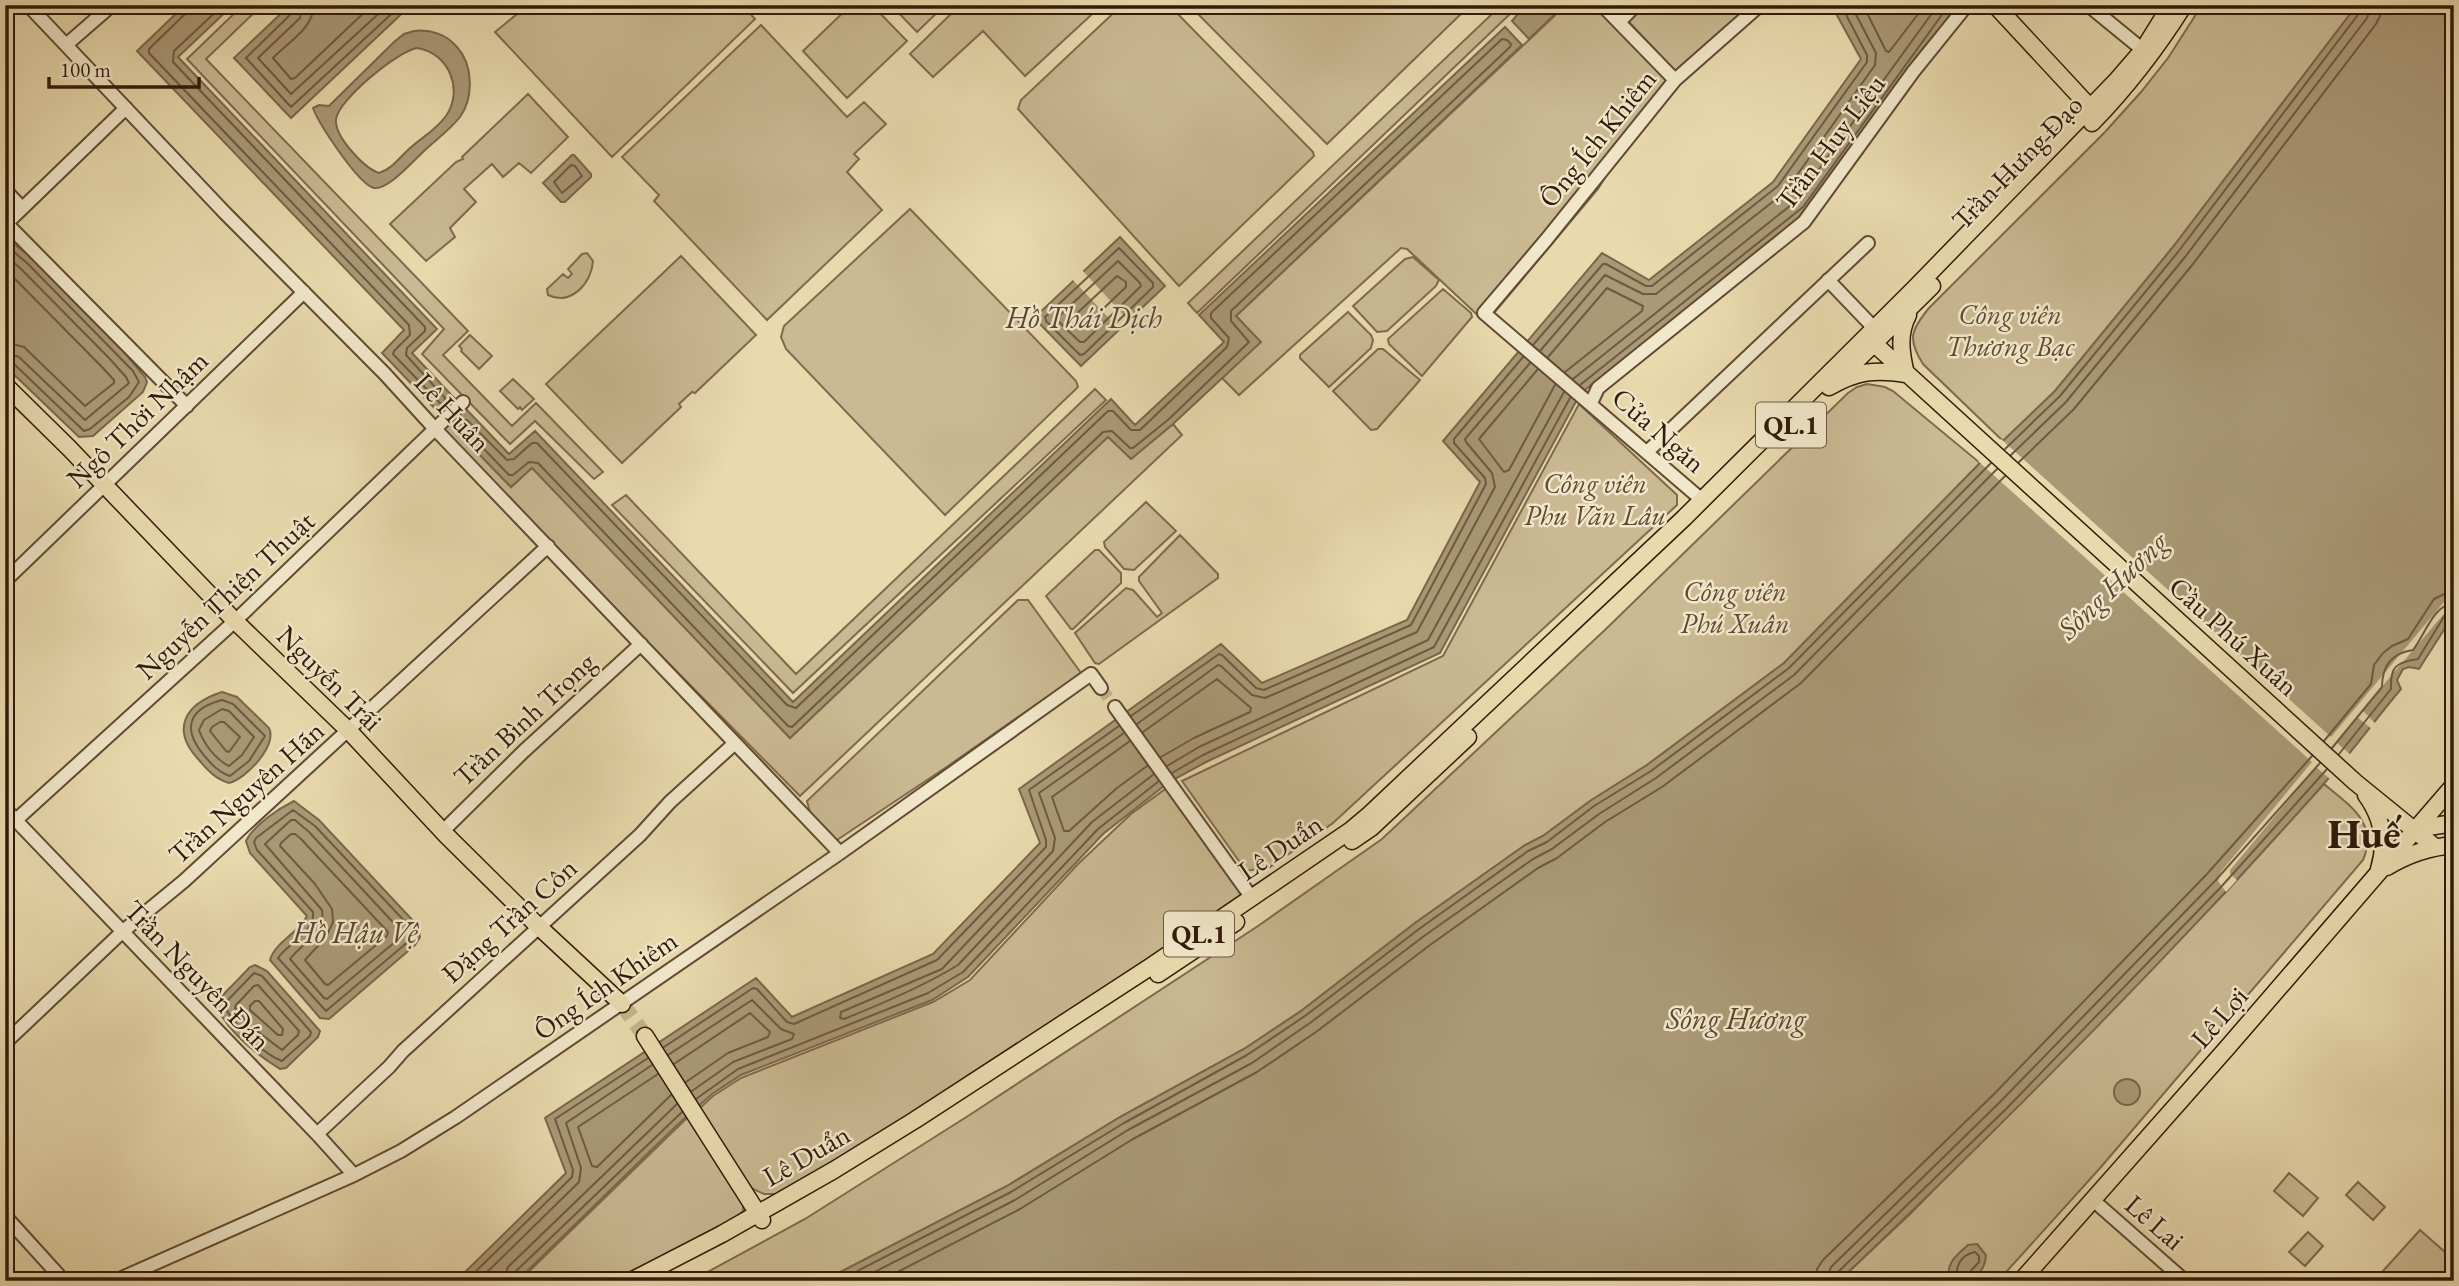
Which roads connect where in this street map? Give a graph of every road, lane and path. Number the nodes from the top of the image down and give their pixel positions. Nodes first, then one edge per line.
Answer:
1 (28, 5) edge
2 (112, 5) edge
3 (1602, 5) edge
4 (1636, 5) edge
5 (1760, 5) edge
6 (1967, 5) edge
7 (1995, 5) edge
8 (2088, 5) edge
9 (2172, 5) edge
10 (2184, 5) edge
11 (1619, 22) junction
12 (66, 45) junction
13 (2143, 50) junction
14 (1675, 80) junction
15 (126, 108) junction
16 (2095, 113) junction
17 (5, 190) edge
18 (22, 208) junction
19 (6, 225) edge
20 (1868, 243) dead end
21 (1828, 280) junction
22 (304, 292) junction
23 (1912, 307) junction
24 (1871, 336) junction
25 (1521, 344) joint
26 (1906, 374) junction
27 (5, 385) edge
28 (1829, 387) junction
29 (1588, 400) junction
30 (463, 402) dead end
31 (187, 405) junction
32 (436, 430) junction
33 (1647, 452) junction
34 (104, 485) junction
35 (1706, 503) junction
36 (548, 546) junction
37 (5, 581) edge
38 (235, 621) junction
39 (641, 645) junction
40 (1101, 688) dead end
41 (1115, 707) tunnel mouth
42 (349, 731) junction
43 (735, 743) junction
44 (2355, 782) junction
45 (2452, 787) edge
46 (5, 809) edge
47 (2454, 813) edge
48 (16, 820) junction
49 (2454, 823) edge
50 (2414, 829) junction
51 (443, 831) junction
52 (2454, 845) edge
53 (2435, 846) junction
54 (840, 853) junction
55 (2378, 872) junction
56 (1255, 902) junction
57 (538, 926) junction
58 (122, 932) junction
59 (622, 1004) junction
60 (645, 1036) tunnel mouth
61 (5, 1043) edge
62 (317, 1133) junction
63 (354, 1175) junction
64 (2093, 1200) junction
65 (5, 1216) edge
66 (761, 1217) junction
67 (64, 1281) edge
68 (115, 1281) edge
69 (631, 1281) edge
70 (654, 1281) edge
71 (2021, 1281) edge
72 (2185, 1281) edge

1 - 12 street, Lê Huân
2 - 12 street
3 - 11 street
4 - 11 street
5 - 14 street, Ông Ích Khiêm
6 - 29 street, Trần Huy Liệu
7 - 16 main road
8 - 13 street
9 - 13 main road, Trần Hưng Đạo
10 - 16 main road, Trần Hưng Đạo
11 - 14 street
12 - 15 street, Lê Huân
13 - 16 main road, Trần Hưng Đạo
14 - 25 street, Ông Ích Khiêm
15 - 18 street
15 - 22 street, Lê Huân
16 - 23 main road, Trần Hưng Đạo
16 - 24 main road, Trần Hưng Đạo
17 - 18 street
18 - 19 street
19 - 31 street
20 - 21 street
21 - 24 street
21 - 33 street
22 - 31 street, Ngô Thời Nhậm
22 - 32 street, Lê Huân
23 - 24 main road, Trần Hưng Đạo
23 - 26 main road
24 - 26 main road, Cầu Phú Xuân
24 - 28 main road, Lê Duẩn / QL.1
24 - 35 main road, Lê Duẩn / QL.1
25 - 29 street, Cửa Ngăn
26 - 28 main road, QL.1
26 - 44 main road, Cầu Phú Xuân
27 - 34 main road, Nguyễn Trãi
28 - 35 main road, Lê Duẩn / QL.1
29 - 33 street, Cửa Ngăn
30 - 32 street, Nguyễn Thiện Thuật
31 - 34 street, Ngô Thời Nhậm
32 - 36 street, Lê Huân
32 - 38 street, Nguyễn Thiện Thuật
33 - 35 street, Cửa Ngăn
34 - 37 street, Ngô Thời Nhậm
34 - 38 main road, Nguyễn Trãi
35 - 56 main road, Lê Duẩn / QL.1
36 - 39 street, Lê Huân
36 - 42 street, Trần Nguyên Hãn
38 - 42 main road, Nguyễn Trãi
38 - 48 street, Nguyễn Thiện Thuật
39 - 43 street, Lê Huân
39 - 51 street, Trần Bình Trọng
40 - 54 street, Ông Ích Khiêm
41 - 56 street
42 - 51 main road, Nguyễn Trãi
42 - 58 street, Trần Nguyên Hãn
43 - 54 street, Lê Huân
43 - 57 street, Đặng Trần Côn
44 - 50 main road, Cầu Phú Xuân
44 - 55 main road
45 - 47 main road
45 - 50 main road, Lê Lợi
46 - 48 street, Trần Nguyên Đán
48 - 58 street, Trần Nguyên Đán
49 - 50 main road
50 - 53 main road, Cầu Phú Xuân
50 - 55 main road, Lê Lợi
51 - 57 main road, Nguyễn Trãi
52 - 53 main road
53 - 55 main road
54 - 59 street, Ông Ích Khiêm
55 - 64 main road, Lê Lợi
56 - 66 main road, Lê Duẩn / QL.1
57 - 59 main road, Nguyễn Trãi
57 - 62 street, Đặng Trần Côn
58 - 61 street, Trần Nguyên Hãn
58 - 62 street, Trần Nguyên Đán
59 - 63 street, Ông Ích Khiêm
60 - 66 main road
62 - 63 street, Trần Nguyên Đán
63 - 68 street, Ông Ích Khiêm
64 - 71 main road, Lê Lợi
64 - 72 street, Lê Lai
65 - 67 street
66 - 69 main road, Lê Duẩn / QL.1
66 - 70 main road, Lê Duẩn / QL.1

